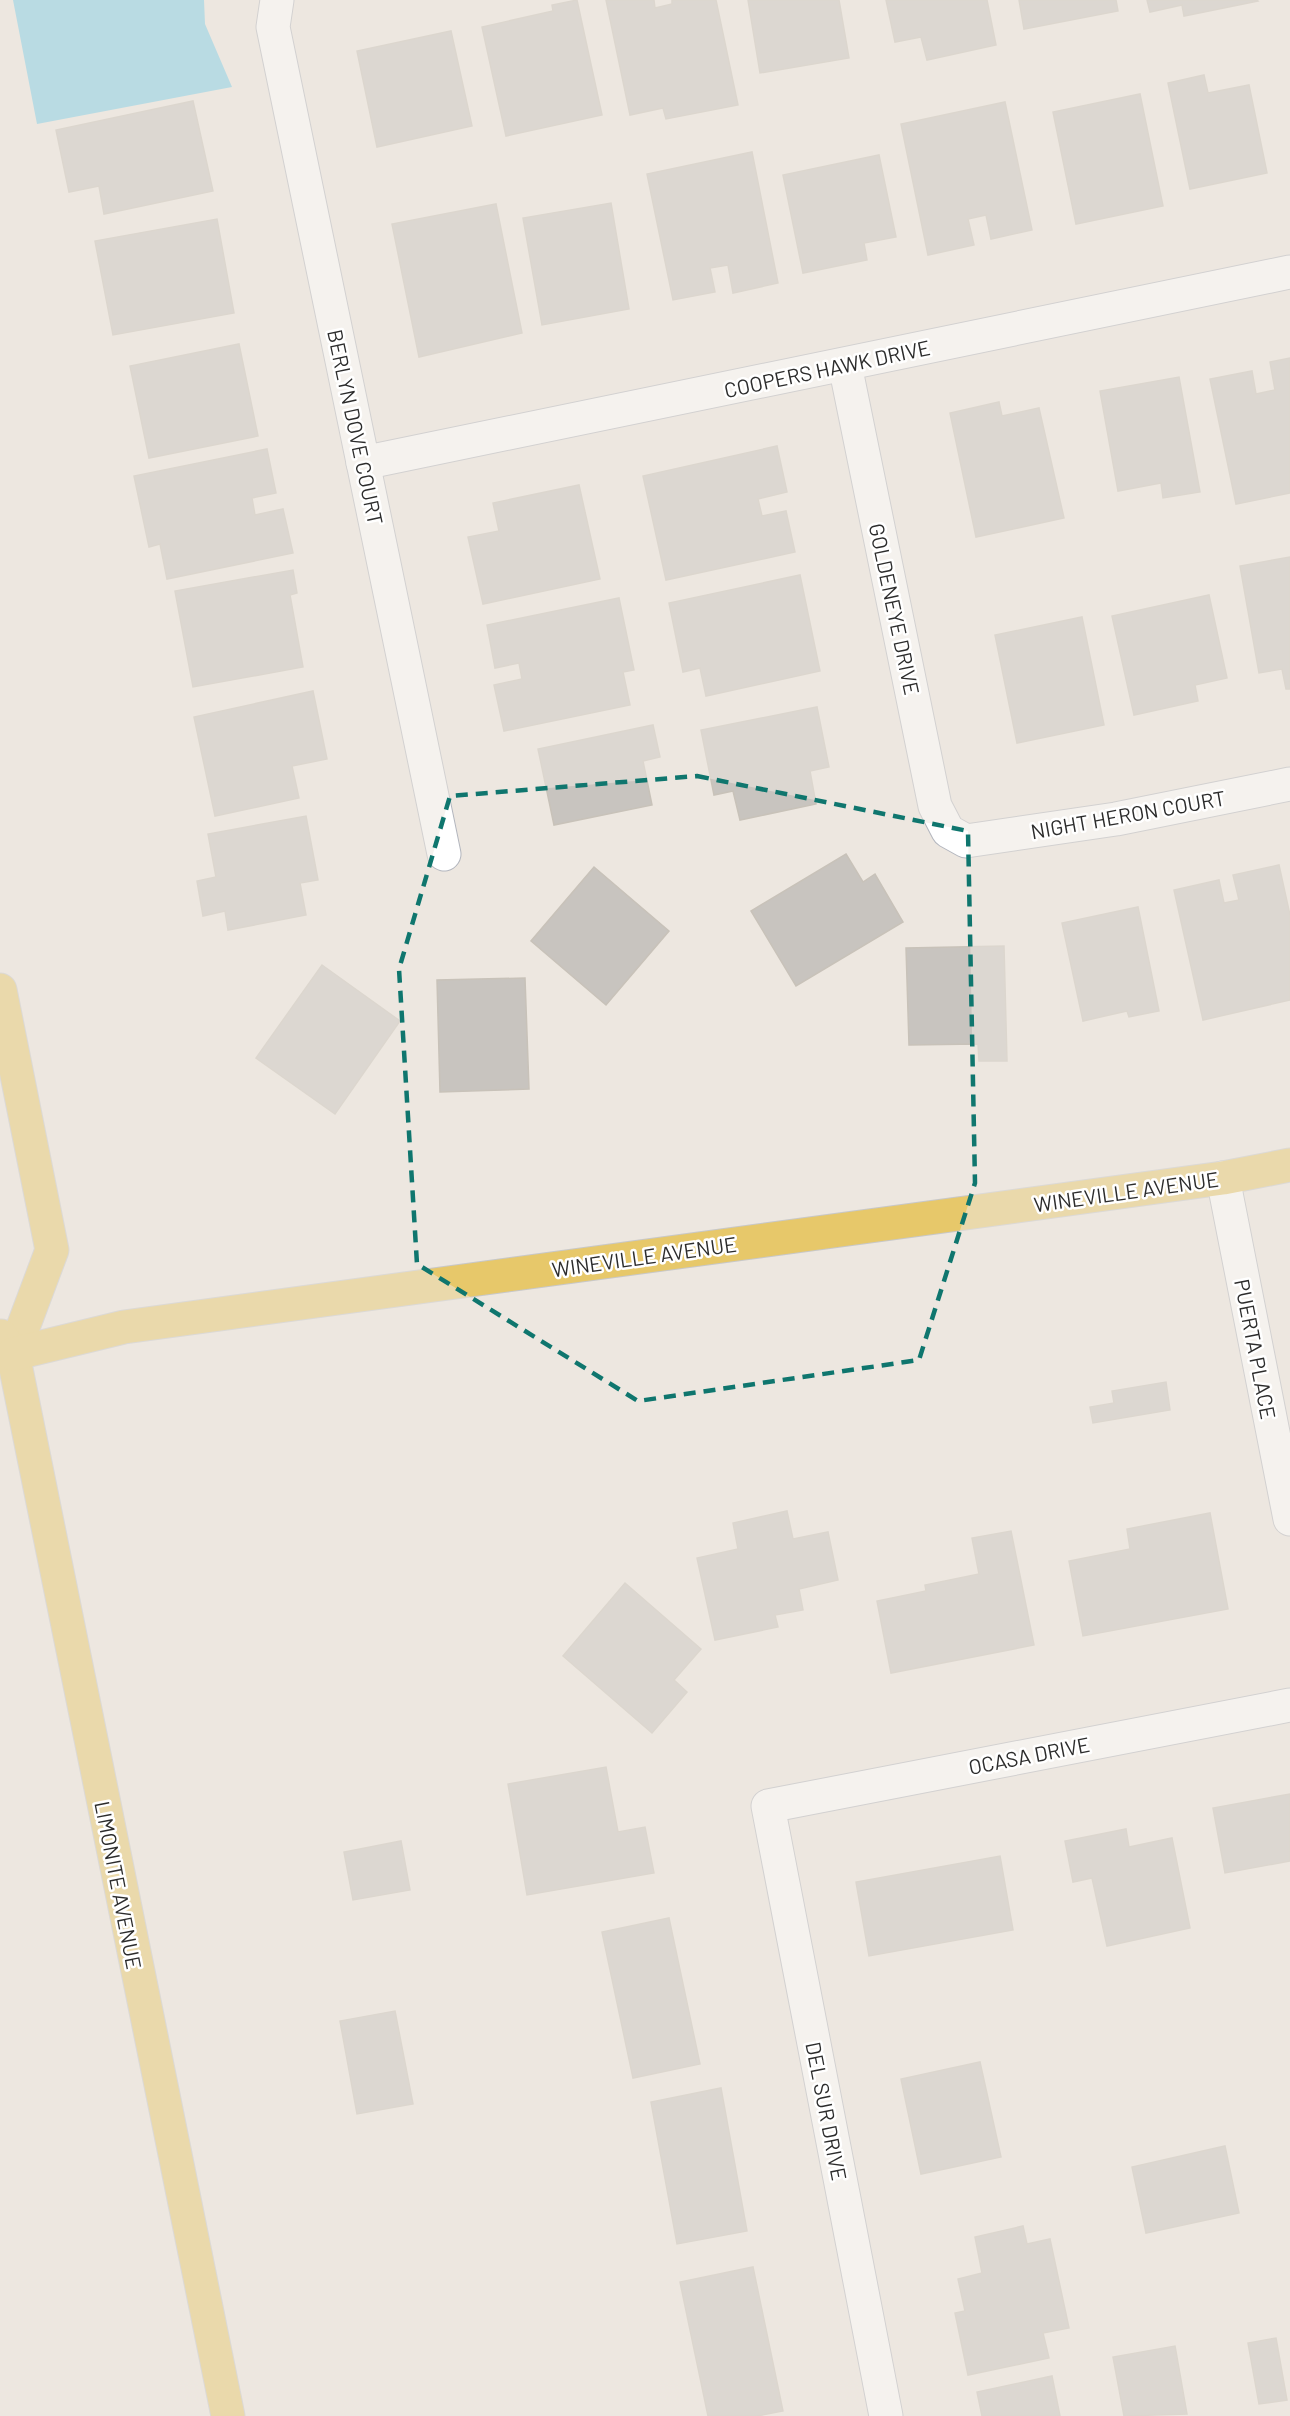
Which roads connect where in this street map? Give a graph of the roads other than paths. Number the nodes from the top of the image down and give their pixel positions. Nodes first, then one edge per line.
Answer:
1 (277, 0) edge
2 (1290, 272) edge
3 (845, 365) junction
4 (363, 464) junction
5 (1290, 784) edge
6 (966, 841) joint
7 (444, 854) dead end
8 (0, 990) edge
9 (1290, 1166) edge
10 (1222, 1178) junction
11 (4, 1349) edge
12 (1290, 1519) edge
13 (1290, 1705) edge
14 (768, 1806) joint
15 (228, 2416) edge
16 (886, 2416) edge

1 - 4 street, BERLYN DOVE COURT
2 - 3 street, COOPERS HAWK DRIVE
3 - 4 street, COOPERS HAWK DRIVE
3 - 6 street, GOLDENEYE DRIVE
4 - 7 street, BERLYN DOVE COURT
5 - 6 street, NIGHT HERON COURT
8 - 11 main road
9 - 10 main road, WINEVILLE AVENUE
10 - 11 main road, WINEVILLE AVENUE
10 - 12 street, PUERTA PLACE
11 - 15 main road, LIMONITE AVENUE
13 - 14 street, OCASA DRIVE
14 - 16 street, DEL SUR DRIVE

